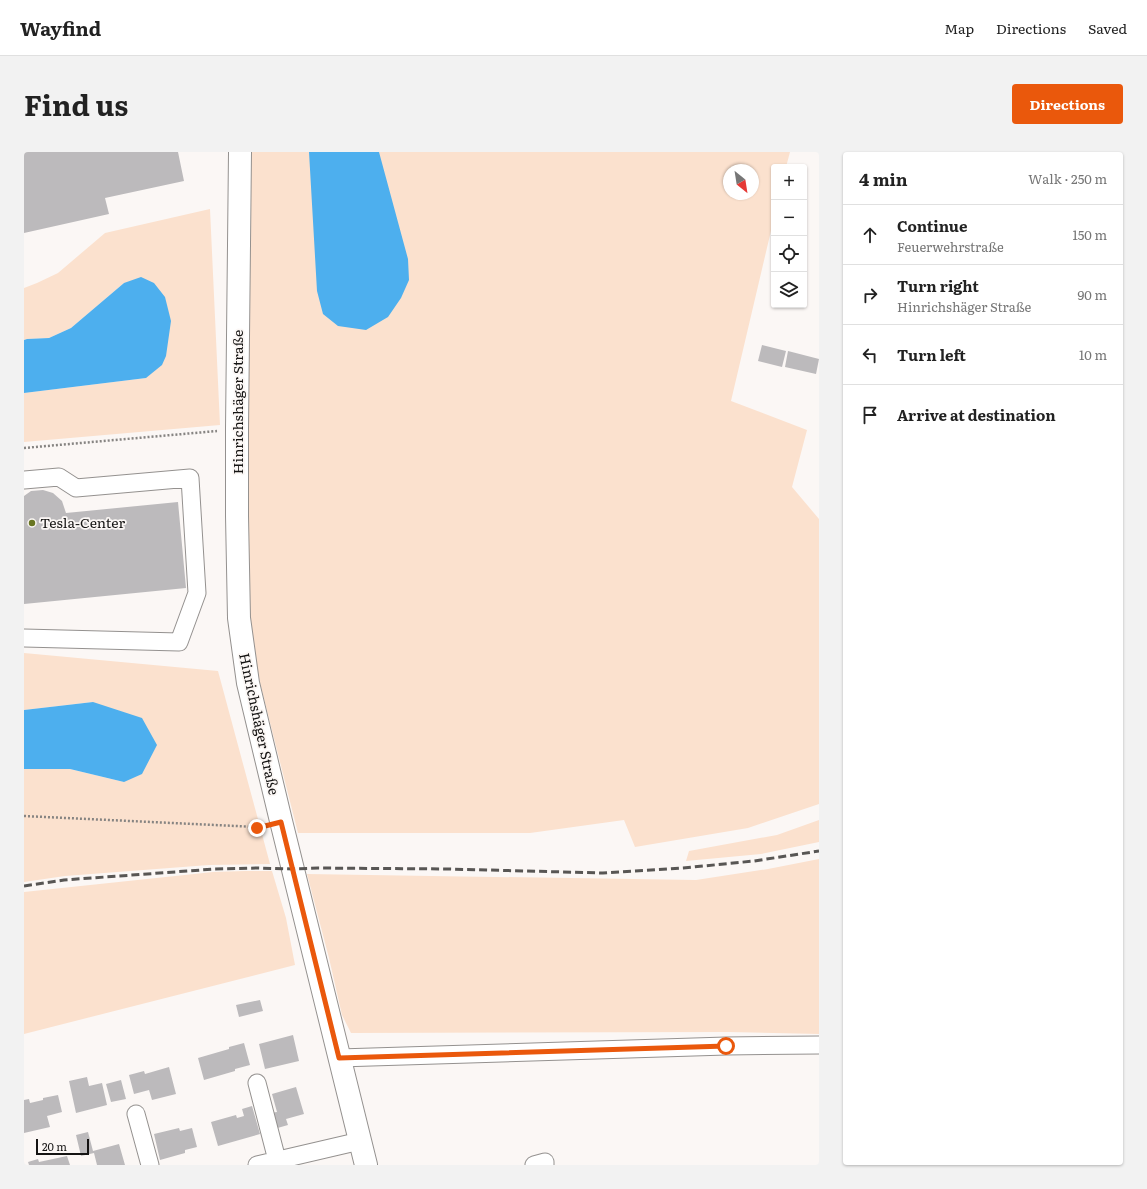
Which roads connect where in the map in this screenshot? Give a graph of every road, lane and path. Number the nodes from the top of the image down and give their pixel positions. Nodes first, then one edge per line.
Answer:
1 (240, 152) edge
2 (237, 429) junction
3 (24, 448) edge
4 (24, 480) edge
5 (24, 638) edge
6 (24, 816) edge
7 (281, 822) junction
8 (819, 1045) edge
9 (339, 1058) junction
10 (257, 1083) dead end
11 (136, 1114) dead end
12 (360, 1141) junction
13 (277, 1160) junction
14 (150, 1165) edge
15 (257, 1165) edge
16 (366, 1165) edge
17 (534, 1165) edge
18 (545, 1165) edge

1 - 2 main road, Hinrichshäger Straße
2 - 3 path
2 - 7 main road, Hinrichshäger Straße
4 - 5 street
6 - 7 path
7 - 9 main road, Hinrichshäger Straße
8 - 9 street
9 - 12 main road, Hinrichshäger Straße
10 - 13 street
11 - 14 street
12 - 13 street
12 - 16 main road, Hinrichshäger Straße
13 - 15 street
17 - 18 street

